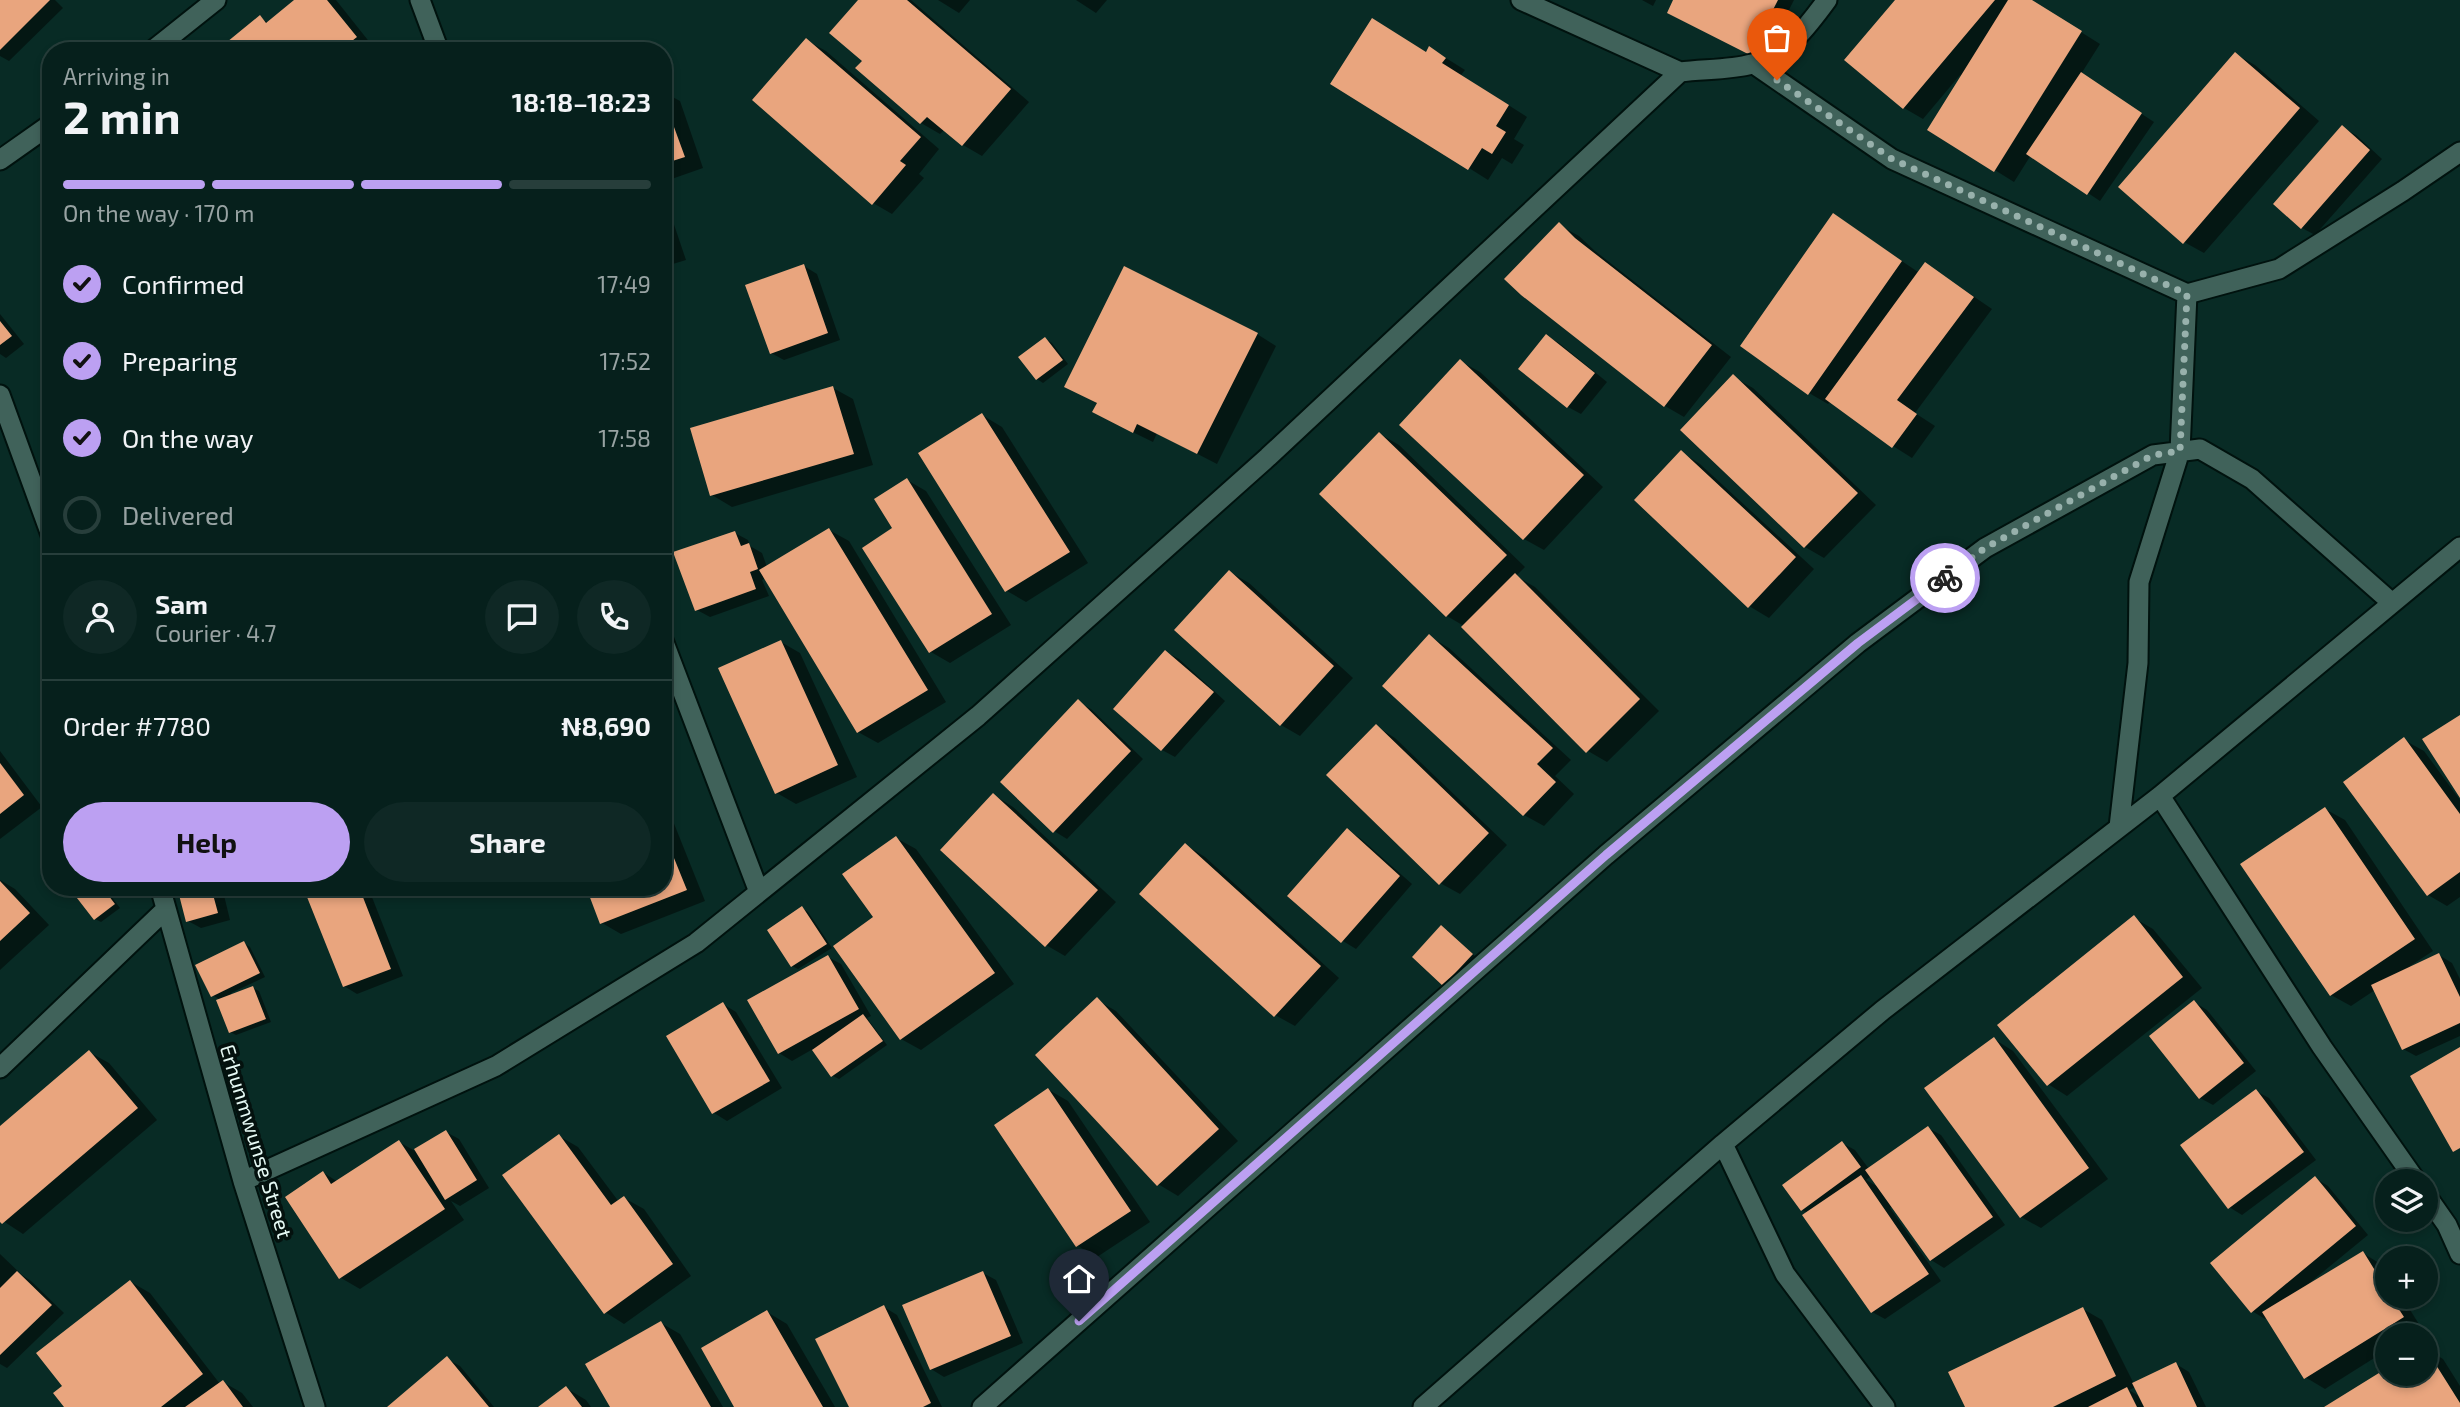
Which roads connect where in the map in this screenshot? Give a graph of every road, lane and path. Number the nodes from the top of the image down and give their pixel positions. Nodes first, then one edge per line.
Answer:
1 (216, 0) edge
2 (420, 0) edge
3 (1521, 0) edge
4 (1827, 0) edge
5 (163, 42) edge
6 (436, 42) edge
7 (1754, 64) junction
8 (1680, 72) junction
9 (42, 130) edge
10 (2460, 152) edge
11 (0, 160) edge
12 (2187, 294) junction
13 (0, 395) edge
14 (2180, 451) junction
15 (42, 510) edge
16 (2460, 547) edge
17 (2391, 602) junction
18 (672, 664) edge
19 (2160, 796) junction
20 (2119, 827) junction
21 (759, 892) junction
22 (162, 896) edge
23 (165, 910) junction
24 (0, 1068) edge
25 (1723, 1144) junction
26 (2408, 1169) edge
27 (243, 1181) junction
28 (2438, 1213) edge
29 (2460, 1254) edge
30 (315, 1407) edge
31 (982, 1407) edge
32 (1423, 1407) edge
33 (1885, 1407) edge

1 - 5 street
2 - 6 street
3 - 8 street
4 - 7 street
7 - 8 street
7 - 12 street
8 - 21 street
9 - 11 street
10 - 12 street
12 - 14 street
13 - 15 street
14 - 17 street
14 - 20 street
14 - 31 street
16 - 17 street
17 - 19 street
18 - 21 street
19 - 20 street
19 - 26 street
20 - 25 street
21 - 27 street
22 - 23 street, Erhunmwunse Street
23 - 24 street
23 - 27 street, Erhunmwunse Street
25 - 32 street
25 - 33 street
27 - 30 street, Erhunmwunse Street
28 - 29 street

